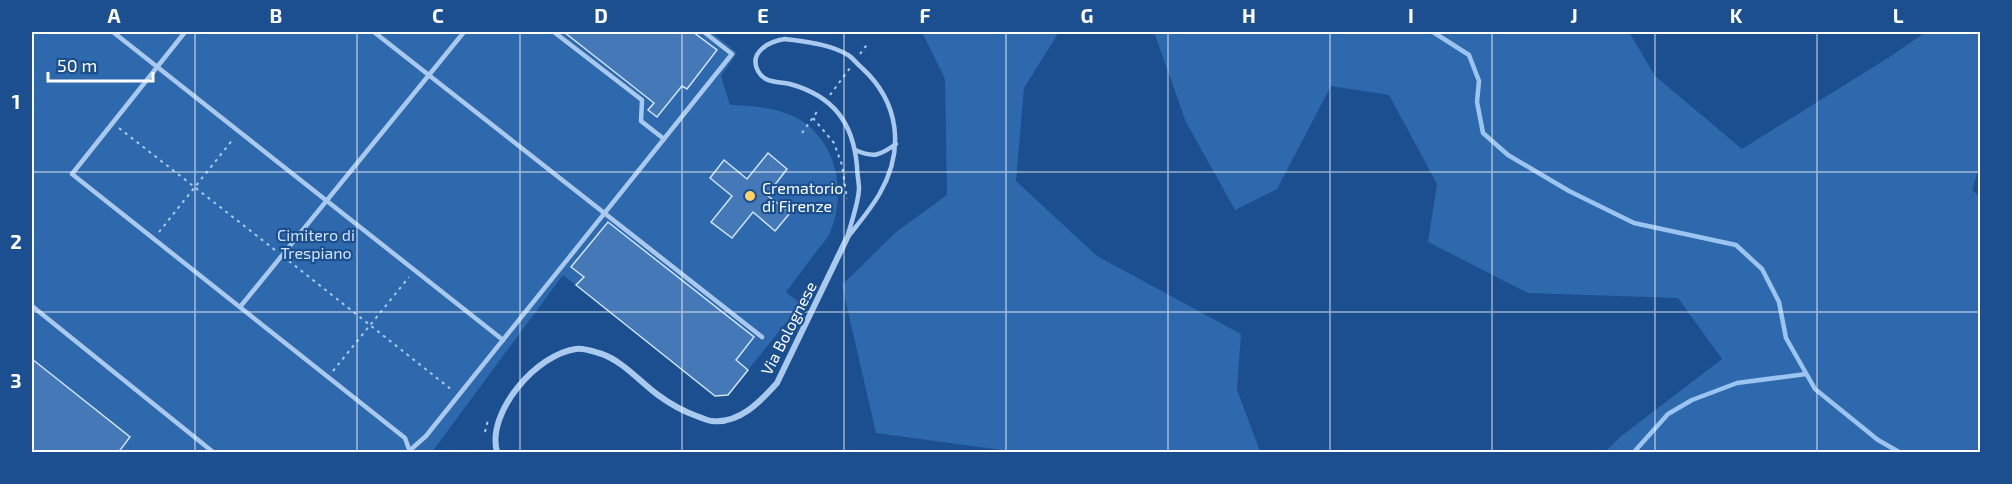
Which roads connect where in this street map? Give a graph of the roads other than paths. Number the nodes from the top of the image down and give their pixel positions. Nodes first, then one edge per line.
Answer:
1 (113, 32) edge
2 (185, 32) edge
3 (374, 32) edge
4 (464, 32) edge
5 (554, 32) edge
6 (704, 32) edge
7 (157, 66) junction
8 (429, 75) junction
9 (664, 139) junction
10 (896, 144) junction
11 (855, 150) junction
12 (327, 201) junction
13 (604, 213) junction
14 (847, 238) junction
15 (32, 306) edge
16 (240, 307) junction
17 (762, 337) dead end
18 (502, 340) junction
19 (409, 452) edge
20 (213, 453) edge
21 (497, 453) edge

1 - 7 lane
2 - 7 lane
3 - 8 lane
4 - 8 lane
5 - 9 lane
6 - 9 lane
7 - 12 lane
7 - 16 lane
8 - 12 lane
8 - 13 lane
9 - 13 lane
10 - 11 lane
10 - 11 lane
10 - 14 lane
11 - 14 lane
12 - 16 lane
12 - 18 lane
13 - 17 lane
13 - 18 lane
14 - 21 street, Via Bolognese
15 - 20 lane
16 - 19 lane
18 - 19 lane

